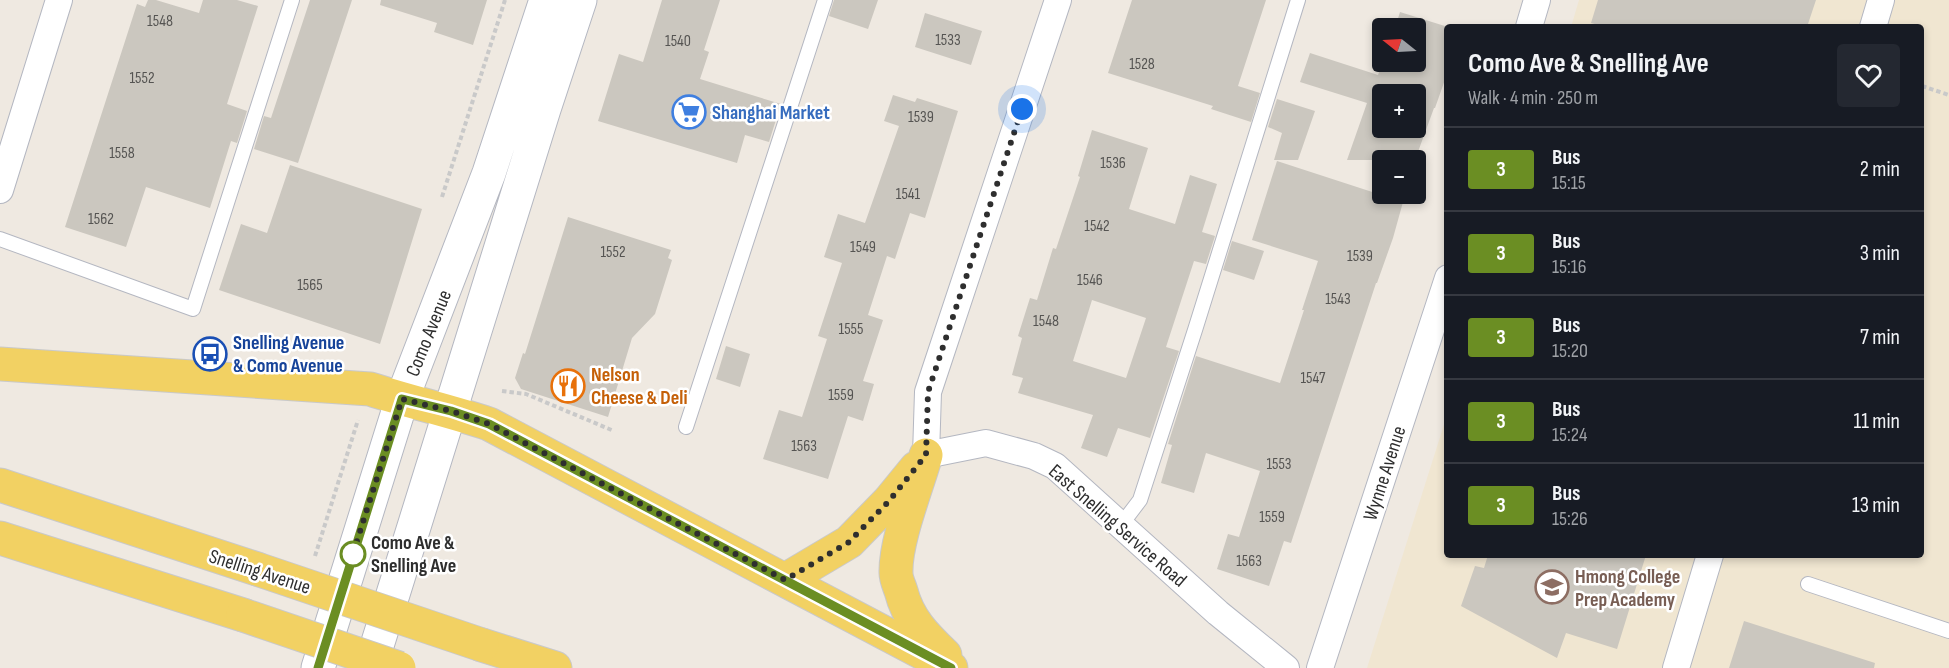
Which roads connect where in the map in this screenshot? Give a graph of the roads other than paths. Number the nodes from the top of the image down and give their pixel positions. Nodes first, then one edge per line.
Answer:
1 (59, 0) edge
2 (292, 0) edge
3 (546, 0) edge
4 (580, 0) edge
5 (825, 0) edge
6 (1058, 0) edge
7 (1298, 0) edge
8 (1538, 0) edge
9 (1881, 0) edge
10 (1530, 24) edge
11 (1874, 24) edge
12 (0, 190) edge
13 (0, 239) edge
14 (1444, 290) edge
15 (0, 364) edge
16 (402, 399) junction
17 (451, 411) junction
18 (687, 427) dead end
19 (926, 455) junction
20 (0, 485) edge
21 (1121, 525) junction
22 (0, 538) edge
23 (1709, 558) edge
24 (785, 580) junction
25 (1808, 584) dead end
26 (1949, 631) edge
27 (318, 668) edge
28 (370, 668) edge
29 (399, 668) edge
30 (555, 668) edge
31 (951, 668) edge
32 (958, 668) edge
33 (1286, 668) edge
34 (1320, 668) edge
35 (1676, 668) edge

1 - 12 street
2 - 13 lane
3 - 16 main road, Como Avenue
4 - 17 main road
5 - 18 lane
6 - 19 street
7 - 21 lane
8 - 10 street
9 - 11 street
14 - 34 street, Wynne Avenue
15 - 16 main road
16 - 17 main road
16 - 27 main road, Como Avenue
17 - 24 main road
17 - 28 main road
19 - 21 street, East Snelling Service Road
19 - 24 main road
19 - 32 main road
20 - 30 main road, Snelling Avenue, bridge
21 - 33 street, East Snelling Service Road
22 - 29 main road, bridge
23 - 35 street
24 - 31 main road
25 - 26 lane

